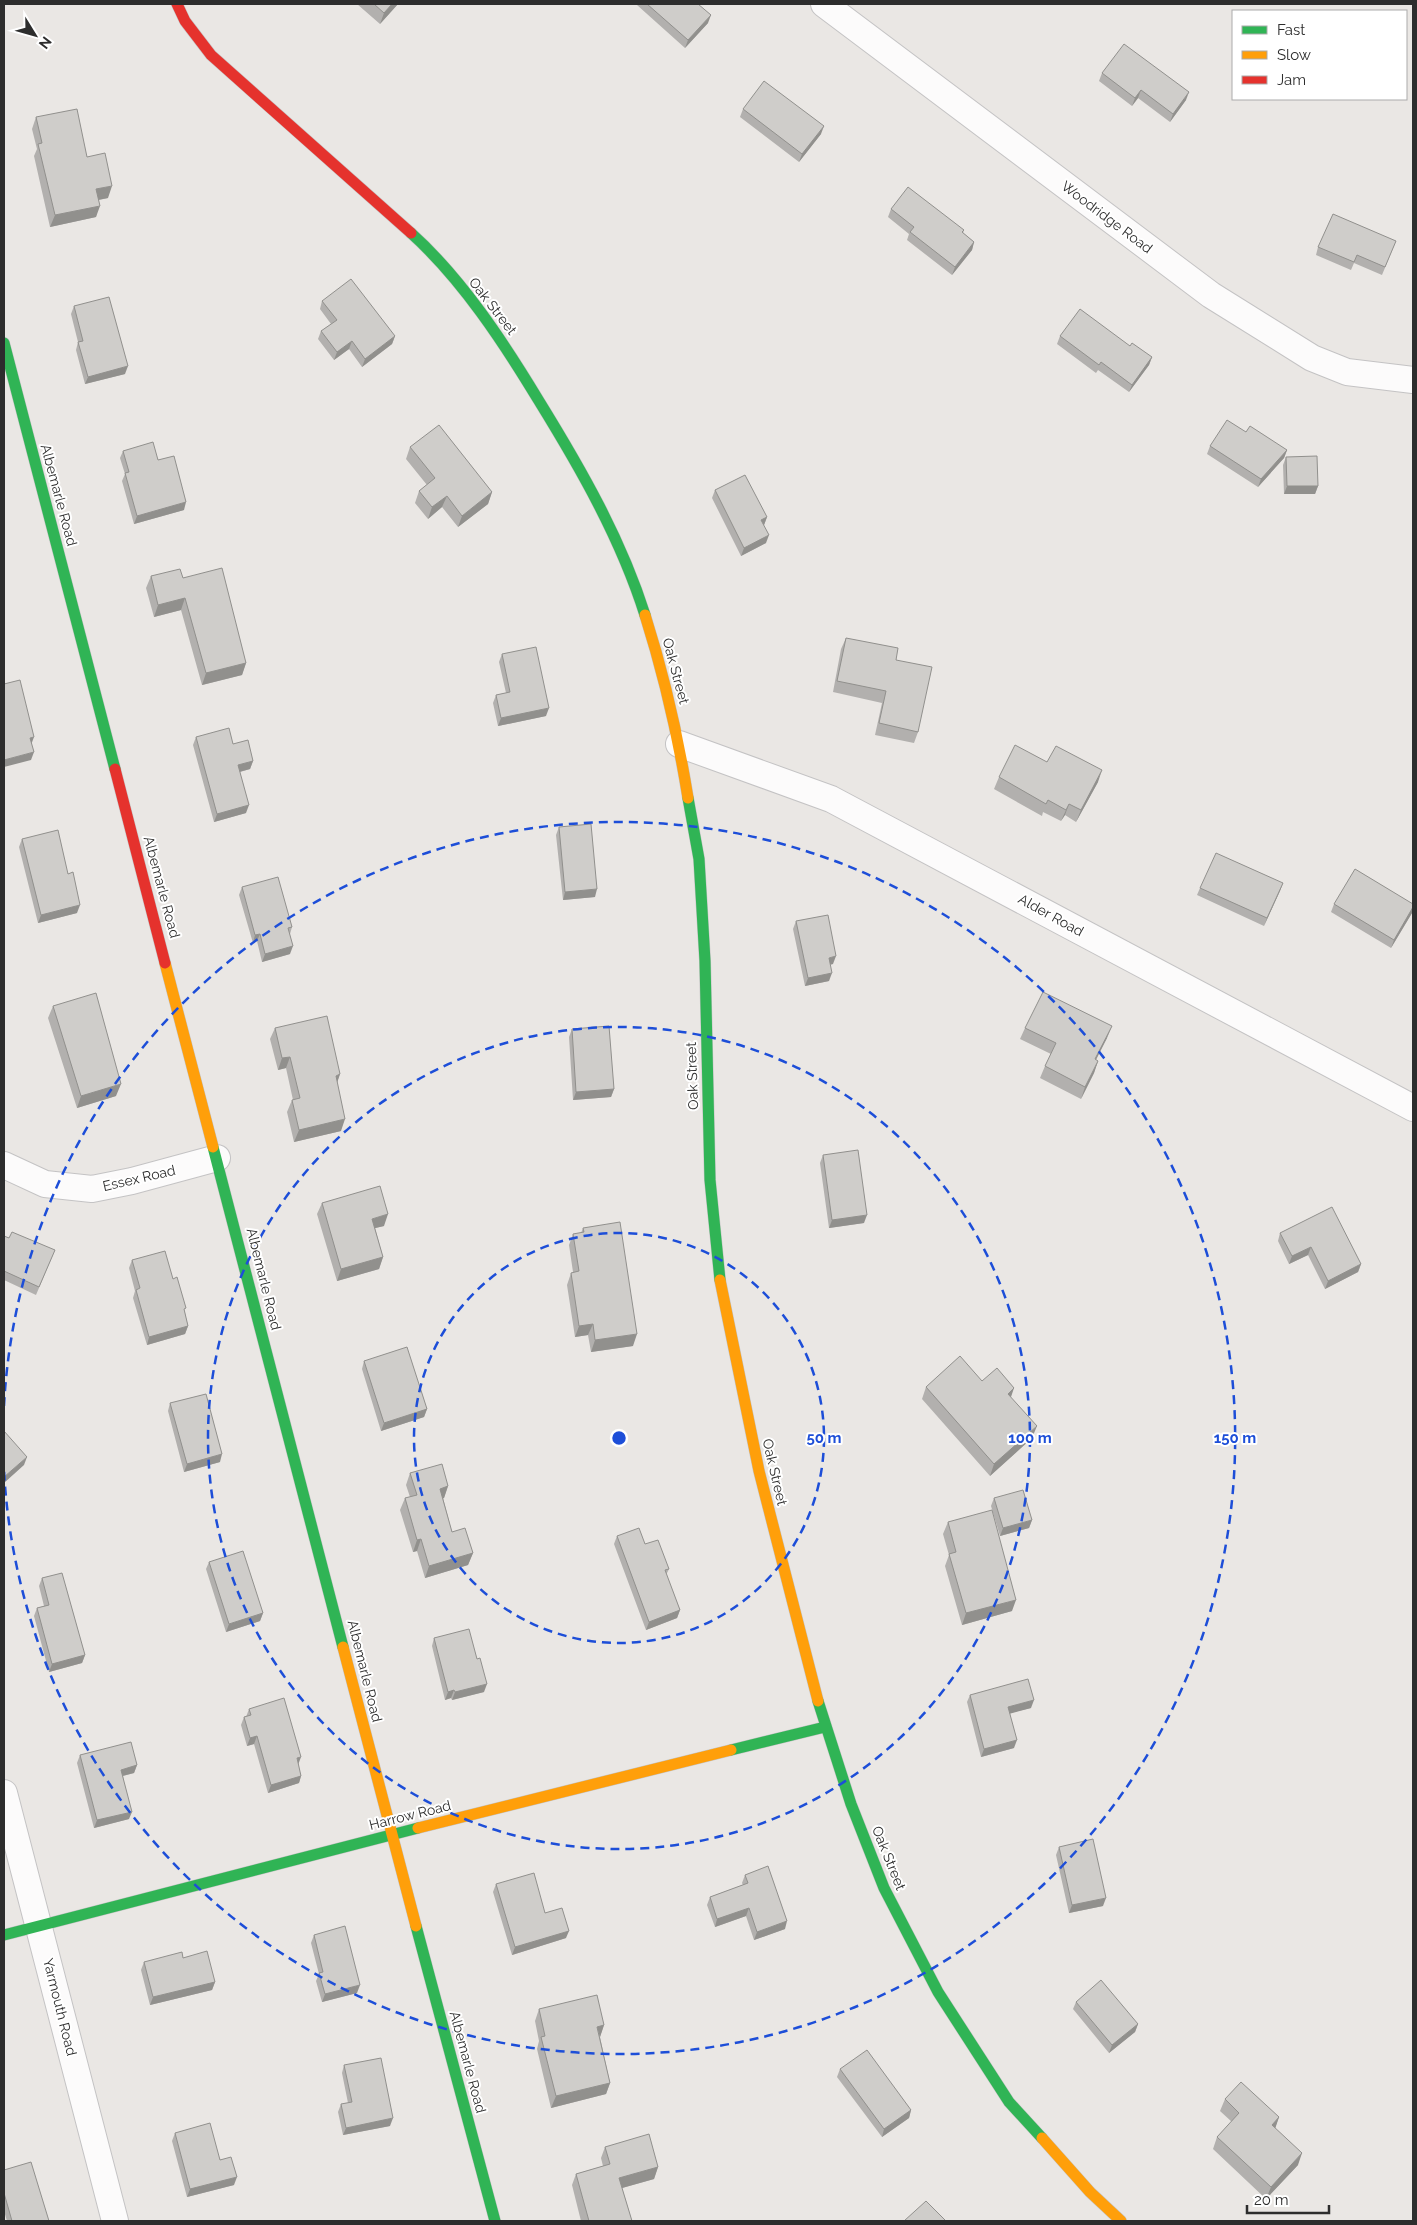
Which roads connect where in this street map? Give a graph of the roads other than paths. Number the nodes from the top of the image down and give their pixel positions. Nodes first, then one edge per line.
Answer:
1 (177, 4) edge
2 (824, 4) edge
3 (4, 343) edge
4 (1413, 380) edge
5 (679, 744) junction
6 (1413, 1108) edge
7 (217, 1158) junction
8 (4, 1166) edge
9 (825, 1727) junction
10 (4, 1793) edge
11 (392, 1835) junction
12 (39, 1926) junction
13 (4, 1935) edge
14 (115, 2221) edge
15 (495, 2221) edge
16 (1121, 2221) edge

1 - 5 street, Oak Street
2 - 4 street, Woodridge Road
3 - 7 street, Albemarle Road
5 - 6 street, Alder Road
5 - 9 street, Oak Street
7 - 8 street, Essex Road
7 - 11 street, Albemarle Road
9 - 11 street, Harrow Road
9 - 16 street, Oak Street
10 - 12 street, Yarmouth Road
11 - 12 street, Harrow Road
11 - 15 street, Albemarle Road
12 - 13 street, Harrow Road
12 - 14 street, Yarmouth Road

